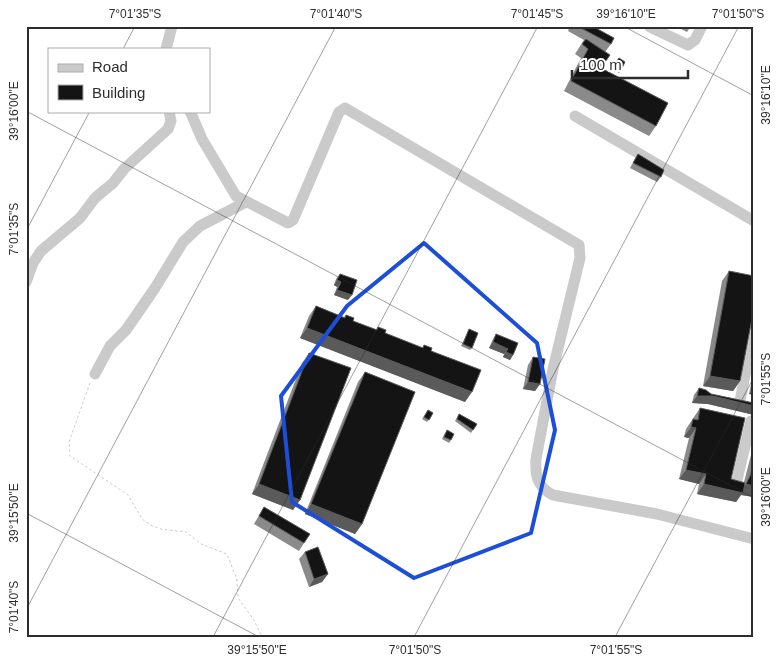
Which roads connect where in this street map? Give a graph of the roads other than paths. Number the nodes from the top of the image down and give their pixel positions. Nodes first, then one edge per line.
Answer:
1 (172, 26) edge
2 (702, 26) edge
3 (650, 27) edge
4 (166, 48) edge
5 (169, 112) edge
6 (190, 112) edge
7 (575, 116) dead end
8 (246, 202) junction
9 (754, 221) edge
10 (26, 282) edge
11 (754, 329) edge
12 (94, 374) road end
13 (754, 404) edge
14 (749, 420) edge
15 (736, 484) edge
16 (754, 539) edge

1 - 4 street
2 - 3 street
5 - 10 street
6 - 8 street
7 - 9 street
8 - 12 street
8 - 16 street
11 - 13 street
14 - 15 street

